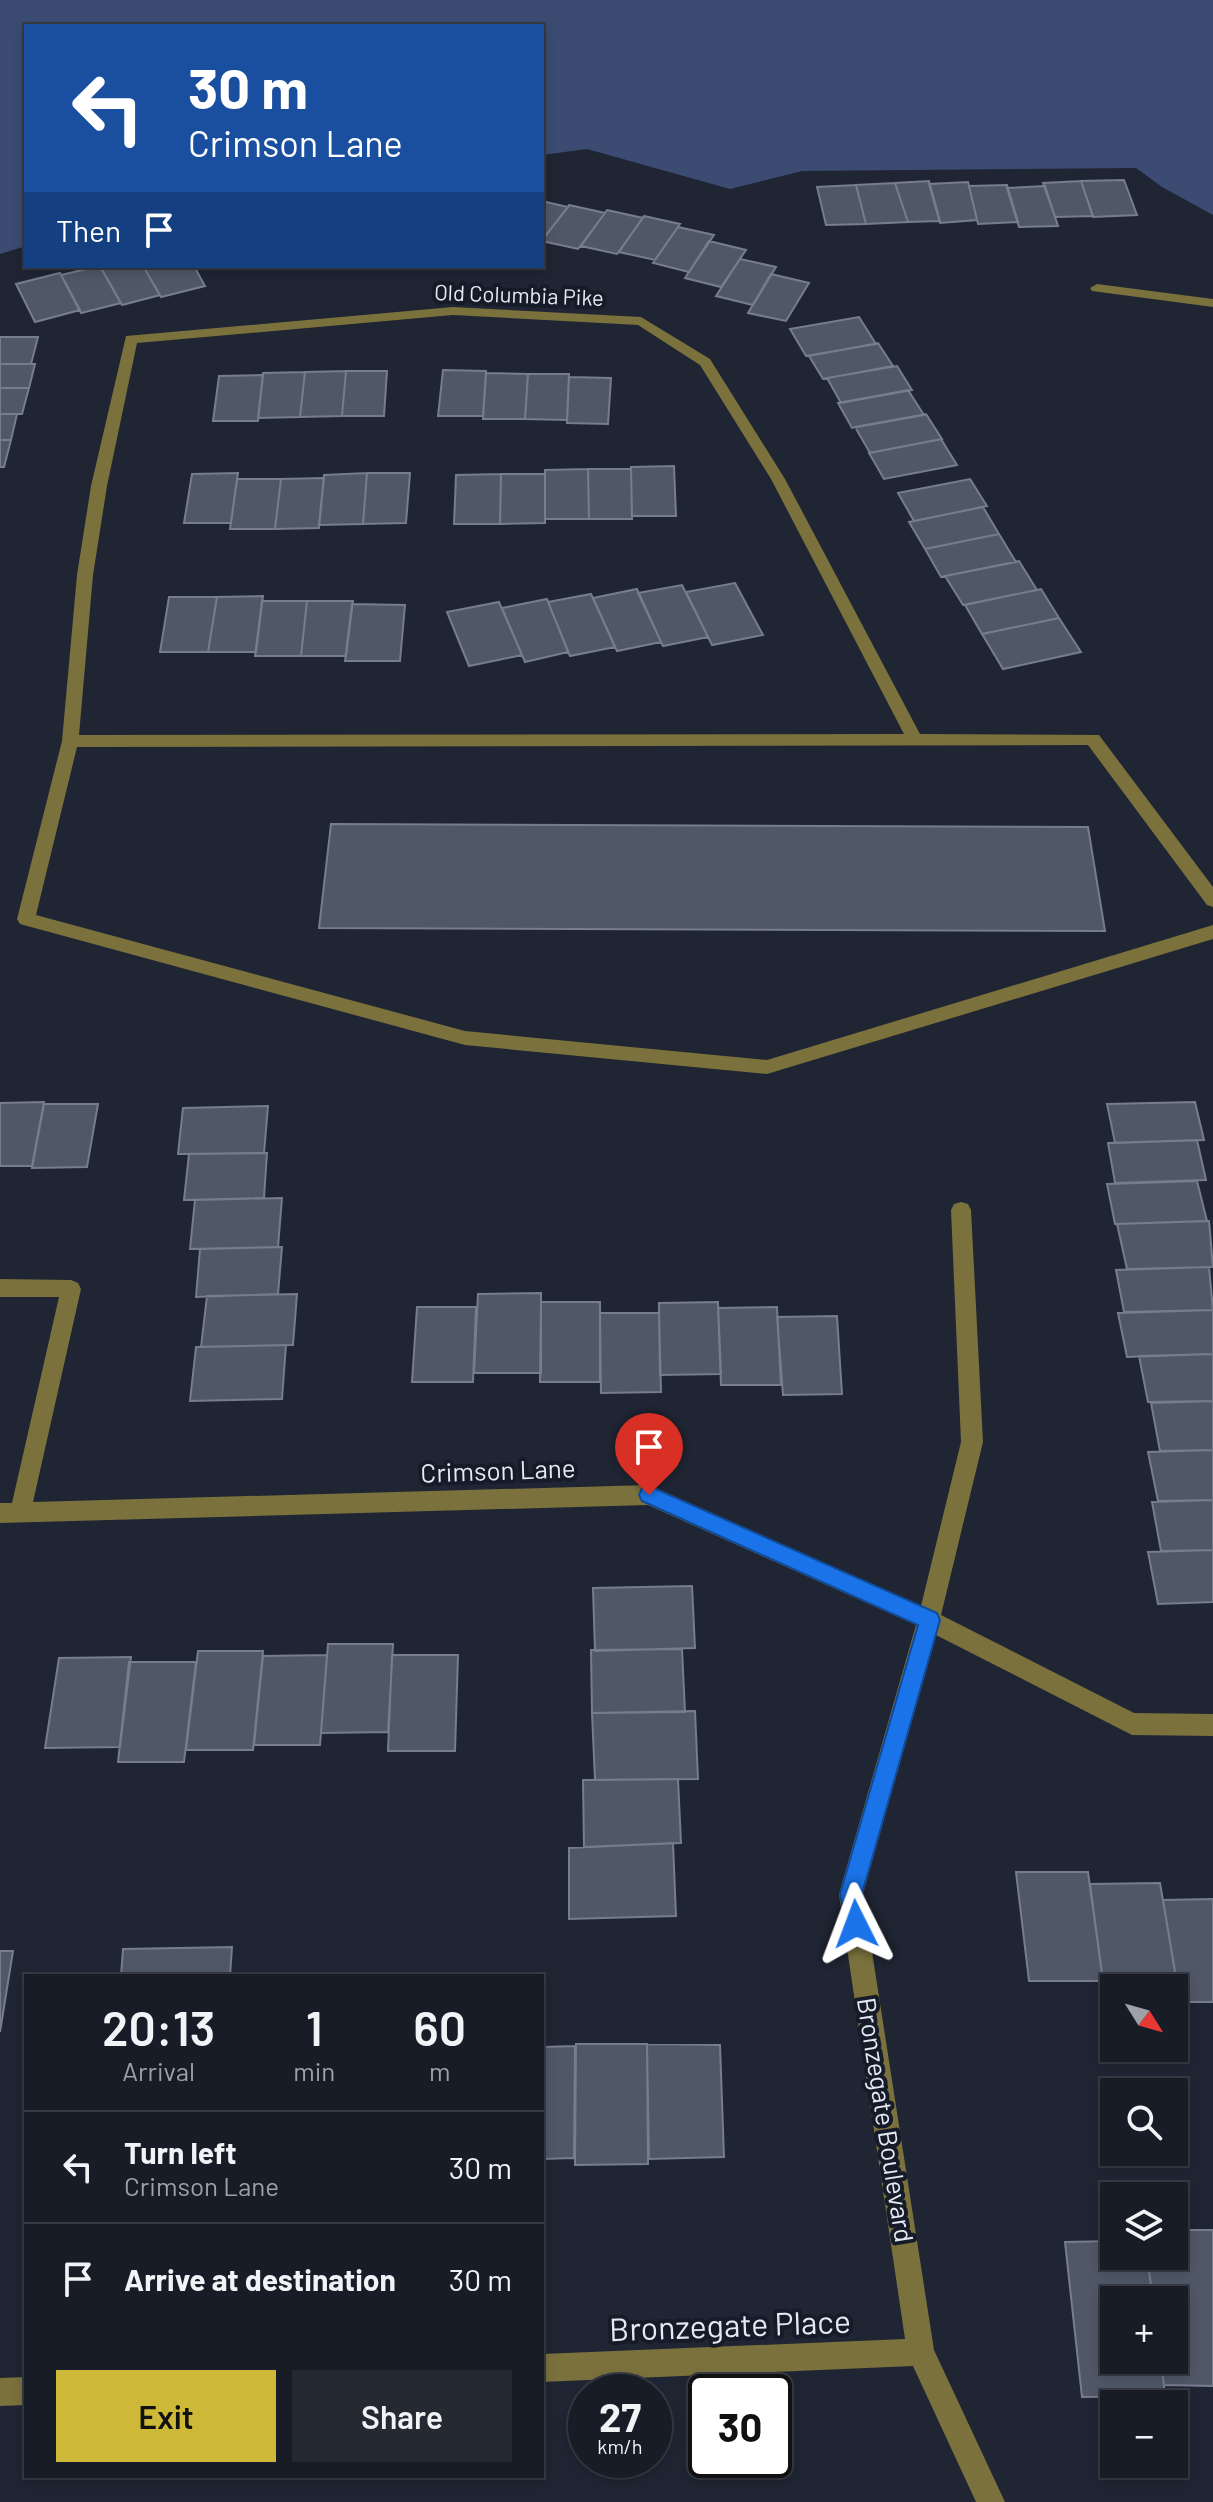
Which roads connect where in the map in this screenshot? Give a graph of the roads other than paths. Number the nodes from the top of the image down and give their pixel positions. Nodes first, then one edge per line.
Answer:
1 (1097, 288) dead end
2 (1213, 303) edge
3 (914, 737) junction
4 (70, 741) junction
5 (1213, 900) edge
6 (1213, 932) edge
7 (961, 1210) dead end
8 (0, 1288) edge
9 (10, 1513) edge
10 (929, 1620) junction
11 (1213, 1725) edge
12 (921, 2352) junction
13 (544, 2368) edge
14 (24, 2391) edge
15 (0, 2392) edge
16 (991, 2502) edge

1 - 2 street
3 - 4 street
3 - 4 street, Old Columbia Pike
3 - 5 street
4 - 6 street
7 - 10 street, Bronzegate Boulevard
8 - 9 street, Crimson Lane
9 - 10 street, Crimson Lane
10 - 11 street, Crimson Lane
10 - 12 street, Bronzegate Boulevard
12 - 13 street, Bronzegate Place
12 - 16 street, Bronzegate Boulevard
14 - 15 street

